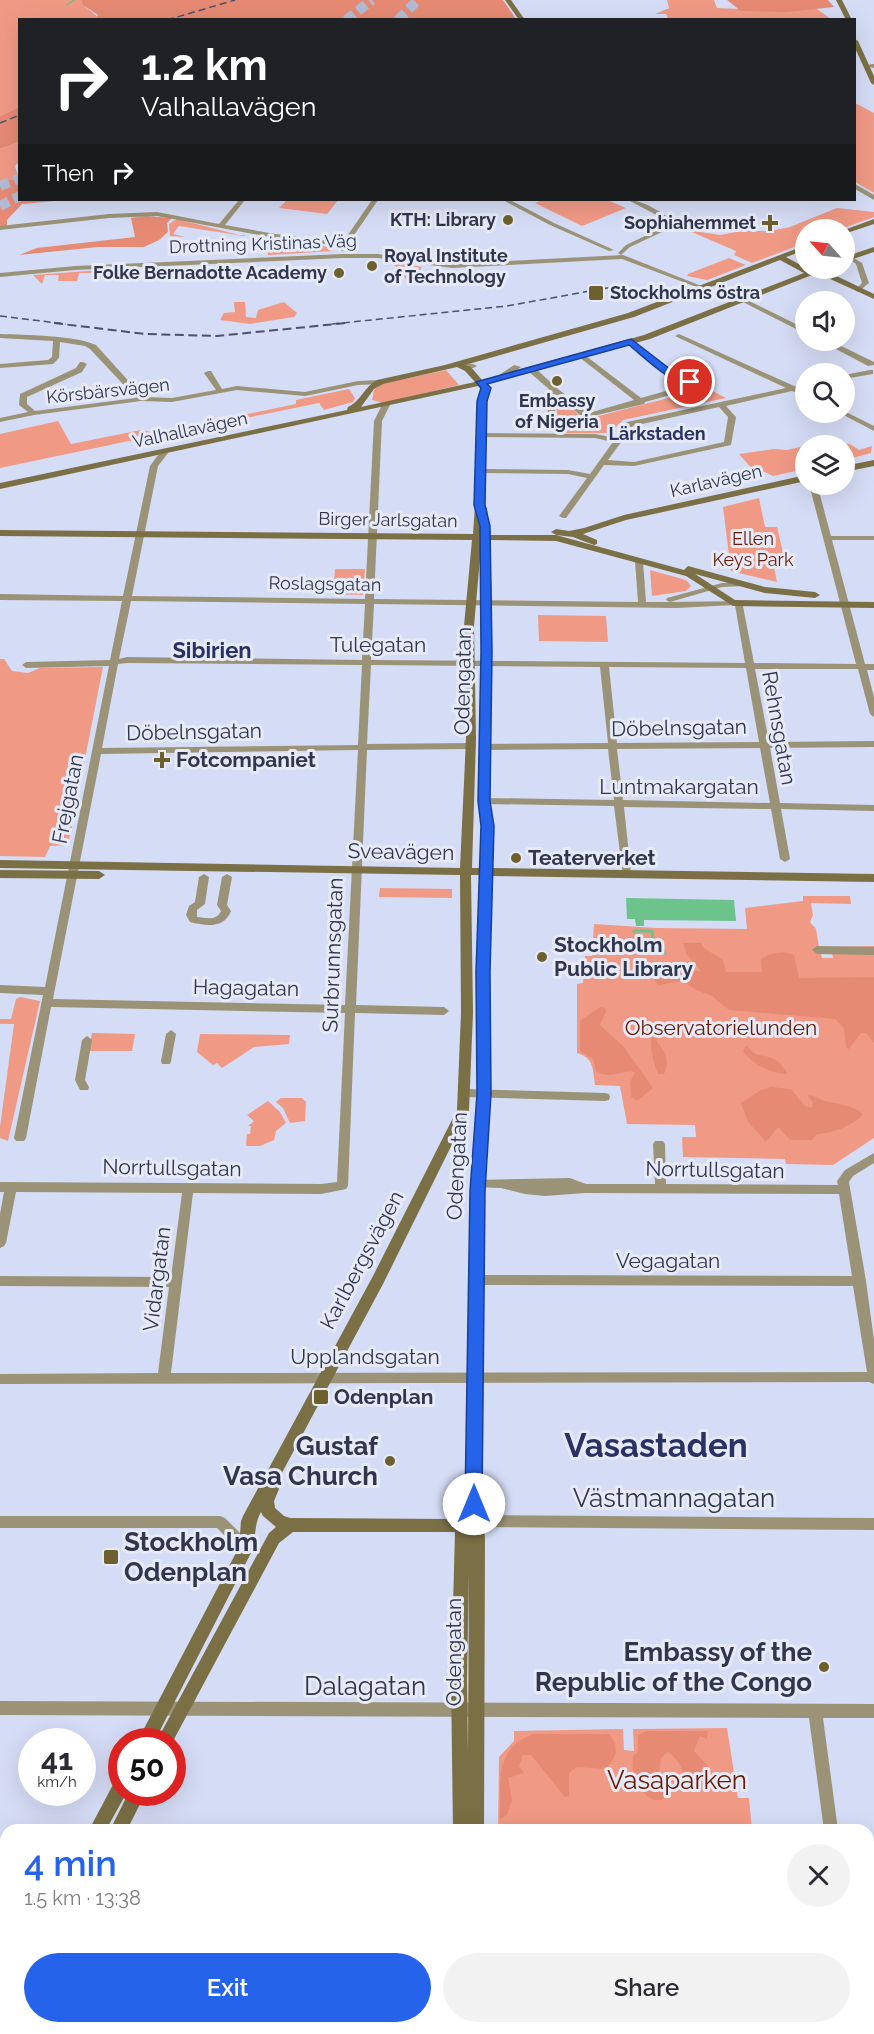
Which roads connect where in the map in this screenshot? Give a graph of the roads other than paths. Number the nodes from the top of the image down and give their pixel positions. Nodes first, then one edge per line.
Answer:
1 (508, 0) edge
2 (838, 0) edge
3 (521, 18) edge
4 (846, 18) edge
5 (856, 34) edge
6 (856, 43) edge
7 (857, 66) dead end
8 (871, 67) edge
9 (874, 83) edge
10 (856, 187) edge
11 (874, 198) edge
12 (241, 201) edge
13 (374, 201) edge
14 (508, 201) edge
15 (634, 201) edge
16 (874, 221) edge
17 (221, 226) junction
18 (0, 228) edge
19 (855, 228) edge
20 (344, 244) junction
21 (628, 246) junction
22 (874, 249) edge
23 (795, 251) joint
24 (615, 253) junction
25 (343, 255) junction
26 (855, 256) edge
27 (780, 257) junction
28 (795, 259) edge
29 (855, 262) edge
30 (795, 264) edge
31 (0, 275) edge
32 (795, 278) edge
33 (834, 279) edge
34 (701, 287) junction
35 (858, 290) junction
36 (872, 297) edge
37 (743, 300) junction
38 (795, 327) edge
39 (0, 336) edge
40 (679, 336) dead end
41 (57, 339) junction
42 (631, 342) junction
43 (841, 351) edge
44 (582, 355) junction
45 (83, 364) dead end
46 (457, 364) junction
47 (0, 366) edge
48 (518, 367) dead end
49 (467, 369) junction
50 (531, 369) junction
51 (872, 369) edge
52 (208, 373) dead end
53 (855, 374) edge
54 (502, 377) junction
55 (380, 382) junction
56 (481, 382) junction
57 (348, 386) junction
58 (471, 386) junction
59 (795, 387) edge
60 (791, 388) junction
61 (795, 390) edge
62 (220, 391) junction
63 (555, 391) junction
64 (367, 394) junction
65 (141, 399) junction
66 (482, 401) junction
67 (641, 402) junction
68 (720, 404) junction
69 (386, 405) junction
70 (34, 413) junction
71 (551, 414) dead end
72 (855, 419) edge
73 (0, 420) edge
74 (874, 429) edge
75 (481, 435) junction
76 (617, 440) junction
77 (164, 453) junction
78 (146, 456) junction
79 (601, 462) junction
80 (874, 463) edge
81 (154, 466) junction
82 (855, 467) edge
83 (480, 471) junction
84 (591, 476) junction
85 (795, 480) edge
86 (0, 484) edge
87 (816, 495) edge
88 (564, 516) dead end
89 (0, 531) edge
90 (141, 532) junction
91 (373, 534) junction
92 (480, 535) junction
93 (563, 535) junction
94 (586, 538) junction
95 (828, 538) junction
96 (874, 538) edge
97 (639, 561) junction
98 (742, 584) junction
99 (708, 588) junction
100 (765, 590) junction
101 (0, 597) edge
102 (128, 598) junction
103 (874, 598) edge
104 (844, 600) junction
105 (472, 602) junction
106 (486, 602) junction
107 (645, 603) junction
108 (736, 603) junction
109 (761, 603) junction
110 (874, 604) edge
111 (369, 605) junction
112 (115, 662) junction
113 (367, 662) junction
114 (470, 663) junction
115 (485, 663) junction
116 (26, 665) dead end
117 (604, 665) junction
118 (749, 666) junction
119 (874, 666) edge
120 (861, 667) junction
121 (874, 714) edge
122 (764, 744) junction
123 (874, 744) edge
124 (471, 746) junction
125 (484, 747) junction
126 (613, 747) junction
127 (362, 748) junction
128 (97, 751) junction
129 (484, 801) junction
130 (619, 804) junction
131 (775, 806) junction
132 (874, 808) edge
133 (785, 859) dead end
134 (0, 864) edge
135 (74, 871) junction
136 (0, 874) edge
137 (356, 874) junction
138 (626, 874) junction
139 (466, 876) junction
140 (485, 876) junction
141 (204, 877) junction
142 (227, 877) junction
143 (874, 878) edge
144 (874, 886) edge
145 (816, 950) dead end
146 (874, 951) edge
147 (0, 989) edge
148 (49, 991) junction
149 (46, 1003) junction
150 (350, 1010) junction
151 (444, 1011) dead end
152 (171, 1034) dead end
153 (87, 1041) dead end
154 (166, 1061) dead end
155 (84, 1087) dead end
156 (466, 1093) junction
157 (484, 1094) junction
158 (605, 1097) dead end
159 (20, 1138) dead end
160 (659, 1144) dead end
161 (874, 1157) edge
162 (477, 1184) junction
163 (342, 1186) joint
164 (5, 1187) edge
165 (189, 1188) junction
166 (661, 1189) junction
167 (844, 1190) junction
168 (0, 1243) edge
169 (476, 1280) junction
170 (0, 1281) edge
171 (860, 1281) junction
172 (176, 1282) junction
173 (164, 1376) junction
174 (326, 1377) junction
175 (475, 1377) junction
176 (874, 1377) edge
177 (0, 1379) edge
178 (290, 1444) junction
179 (274, 1517) joint
180 (0, 1522) edge
181 (467, 1522) junction
182 (874, 1524) edge
183 (290, 1525) junction
184 (246, 1548) junction
185 (0, 1708) edge
186 (182, 1708) junction
187 (162, 1709) junction
188 (459, 1710) junction
189 (477, 1710) junction
190 (815, 1711) junction
191 (874, 1711) edge
192 (152, 1728) edge
193 (171, 1728) edge
194 (110, 1806) edge
195 (131, 1806) edge
196 (100, 1824) edge
197 (121, 1824) edge
198 (461, 1824) edge
199 (476, 1824) edge
200 (830, 1824) edge

1 - 3 main road
2 - 4 main road
5 - 8 main road
6 - 8 main road
7 - 8 main road
8 - 9 main road
10 - 11 street
12 - 17 street
13 - 20 street
14 - 24 street
15 - 21 street
16 - 19 main road
17 - 18 street
17 - 20 street
20 - 25 street
21 - 24 street
21 - 24 street
22 - 26 main road
23 - 27 main road, Valhallavägen
23 - 28 main road
24 - 25 street, Drottning Kristinas Väg
24 - 34 street, Drottning Kristinas Väg
25 - 31 street, Drottning Kristinas Väg
27 - 30 main road
27 - 34 main road, Valhallavägen
29 - 35 street
32 - 37 main road, Valhallavägen
33 - 35 main road
34 - 46 main road, Valhallavägen
35 - 36 main road
37 - 38 street
37 - 42 main road, Valhallavägen
39 - 41 street
40 - 60 street
41 - 47 street
41 - 65 street
42 - 44 main road, Valhallavägen
42 - 67 street
43 - 51 street
44 - 50 main road, Valhallavägen
44 - 67 street
45 - 70 street
46 - 49 main road
46 - 49 street, Valhallavägen
46 - 55 main road, Valhallavägen
48 - 54 street, Valhallavägen
49 - 56 main road
49 - 58 main road
50 - 54 main road, Valhallavägen
50 - 63 street
51 - 53 street
52 - 62 street
54 - 56 main road, Valhallavägen
55 - 57 street, Körsbärsvägen
55 - 64 main road, Valhallavägen
56 - 58 main road, Valhallavägen
56 - 66 main road, Odengatan
57 - 62 street, Körsbärsvägen
57 - 64 street, Körsbärsvägen
58 - 66 main road
58 - 69 main road, Valhallavägen
59 - 60 street
60 - 61 street
60 - 68 street
62 - 65 street, Körsbärsvägen
63 - 67 street
63 - 71 street
64 - 69 main road
64 - 86 main road, Valhallavägen
65 - 70 street, Körsbärsvägen
66 - 75 main road, Odengatan
68 - 76 street
68 - 79 street
69 - 77 main road, Valhallavägen
69 - 91 street, Surbrunnsgatan
70 - 73 street, Körsbärsvägen
72 - 74 street
75 - 76 street
75 - 83 main road, Odengatan
76 - 79 street
77 - 78 main road, Valhallavägen
77 - 81 street, Frejgatan
78 - 81 street
78 - 86 main road, Valhallavägen
79 - 84 street
80 - 82 main road
81 - 90 street, Frejgatan
83 - 84 street
83 - 92 main road, Odengatan
84 - 88 street
85 - 94 main road, Karlavägen
87 - 95 street
89 - 90 main road, Birger Jarlsgatan
90 - 91 main road, Birger Jarlsgatan
90 - 102 street, Frejgatan
91 - 92 main road, Birger Jarlsgatan
91 - 111 street, Surbrunnsgatan
92 - 93 main road, Birger Jarlsgatan
92 - 105 main road, Odengatan
92 - 106 main road, Odengatan
93 - 94 main road, Birger Jarlsgatan
93 - 94 main road, Karlavägen
94 - 97 main road, Birger Jarlsgatan
94 - 98 main road, Birger Jarlsgatan
95 - 96 street
95 - 104 street
97 - 99 main road, Birger Jarlsgatan
97 - 107 street
98 - 99 street, Roslagsgatan
98 - 100 main road, Birger Jarlsgatan
99 - 107 street, Roslagsgatan
99 - 108 main road, Birger Jarlsgatan
100 - 104 main road, Birger Jarlsgatan
100 - 109 main road
101 - 102 street, Roslagsgatan
102 - 111 street, Roslagsgatan
102 - 112 street, Frejgatan
103 - 104 main road, Birger Jarlsgatan
104 - 109 main road, Birger Jarlsgatan
104 - 110 main road, Birger Jarlsgatan
104 - 120 street
105 - 106 street, Roslagsgatan
105 - 111 street, Roslagsgatan
105 - 114 main road, Odengatan
106 - 107 street, Roslagsgatan
106 - 115 main road, Odengatan
107 - 108 street, Roslagsgatan
108 - 109 main road, Birger Jarlsgatan
108 - 118 street, Rehnsgatan
111 - 113 street, Surbrunnsgatan
112 - 113 street, Tulegatan
112 - 116 street, Tulegatan
112 - 128 street, Frejgatan
113 - 114 street, Tulegatan
113 - 127 street, Surbrunnsgatan
114 - 115 street, Tulegatan
114 - 124 main road, Odengatan
115 - 117 street, Tulegatan
115 - 125 main road, Odengatan
117 - 118 street, Tulegatan
117 - 126 street
118 - 120 street, Tulegatan
118 - 122 street, Rehnsgatan
119 - 120 street, Tulegatan
120 - 121 street
122 - 123 street, Döbelnsgatan
122 - 126 street, Döbelnsgatan
122 - 131 street, Rehnsgatan
124 - 127 street, Döbelnsgatan
124 - 139 main road, Odengatan
125 - 126 street, Döbelnsgatan
125 - 129 main road, Odengatan
126 - 130 street
127 - 128 street, Döbelnsgatan
127 - 137 street, Surbrunnsgatan
128 - 135 street, Frejgatan
129 - 130 street, Luntmakargatan
129 - 140 main road, Odengatan
130 - 131 street, Luntmakargatan
130 - 138 street
131 - 132 street, Luntmakargatan
131 - 133 street, Rehnsgatan
134 - 135 main road, Sveavägen
135 - 136 main road, Sveavägen
135 - 137 main road, Sveavägen
135 - 141 main road, Sveavägen
135 - 148 street, Frejgatan
137 - 139 main road, Sveavägen
137 - 142 main road, Sveavägen
137 - 150 street, Surbrunnsgatan
138 - 140 main road, Sveavägen
138 - 143 main road, Sveavägen
139 - 140 main road, Sveavägen
139 - 156 main road, Odengatan
140 - 144 main road, Sveavägen
140 - 157 main road, Odengatan
141 - 142 main road, Sveavägen
141 - 142 street
145 - 146 street
147 - 148 street
148 - 149 street, Frejgatan
149 - 150 street, Hagagatan
149 - 159 street, Frejgatan
150 - 151 street, Hagagatan
150 - 163 street, Surbrunnsgatan
152 - 154 street
153 - 155 street
156 - 157 street
156 - 174 main road, Karlbergsvägen
157 - 158 street
157 - 162 main road, Odengatan
160 - 166 street
161 - 167 street
162 - 166 street, Norrtullsgatan
162 - 169 main road, Odengatan
163 - 165 street, Norrtullsgatan
164 - 165 street, Norrtullsgatan
164 - 168 street
165 - 172 street, Vidargatan
166 - 167 street, Norrtullsgatan
167 - 171 street
169 - 171 street, Vegagatan
169 - 175 main road, Odengatan
170 - 172 street
171 - 176 street
172 - 173 street, Vidargatan
173 - 174 street, Upplandsgatan
173 - 177 street, Upplandsgatan
174 - 175 street, Upplandsgatan
174 - 178 main road, Karlbergsvägen
175 - 176 street, Upplandsgatan
175 - 181 main road, Odengatan
178 - 179 main road, Karlbergsvägen
178 - 184 main road, Karlbergsvägen
179 - 183 main road, Västmannagatan
180 - 184 street
181 - 182 street, Västmannagatan
181 - 183 main road, Västmannagatan
181 - 188 main road, Odengatan
181 - 189 main road, Odengatan
183 - 186 main road
184 - 187 main road, Karlbergsvägen
185 - 187 street, Dalagatan
186 - 187 street, Dalagatan
186 - 188 street, Dalagatan
186 - 193 main road
187 - 192 main road, Karlbergsvägen
188 - 189 street, Dalagatan
188 - 198 main road, Odengatan
189 - 190 street, Dalagatan
189 - 199 main road, Odengatan
190 - 191 street, Dalagatan
190 - 200 street
194 - 196 main road
195 - 197 main road

